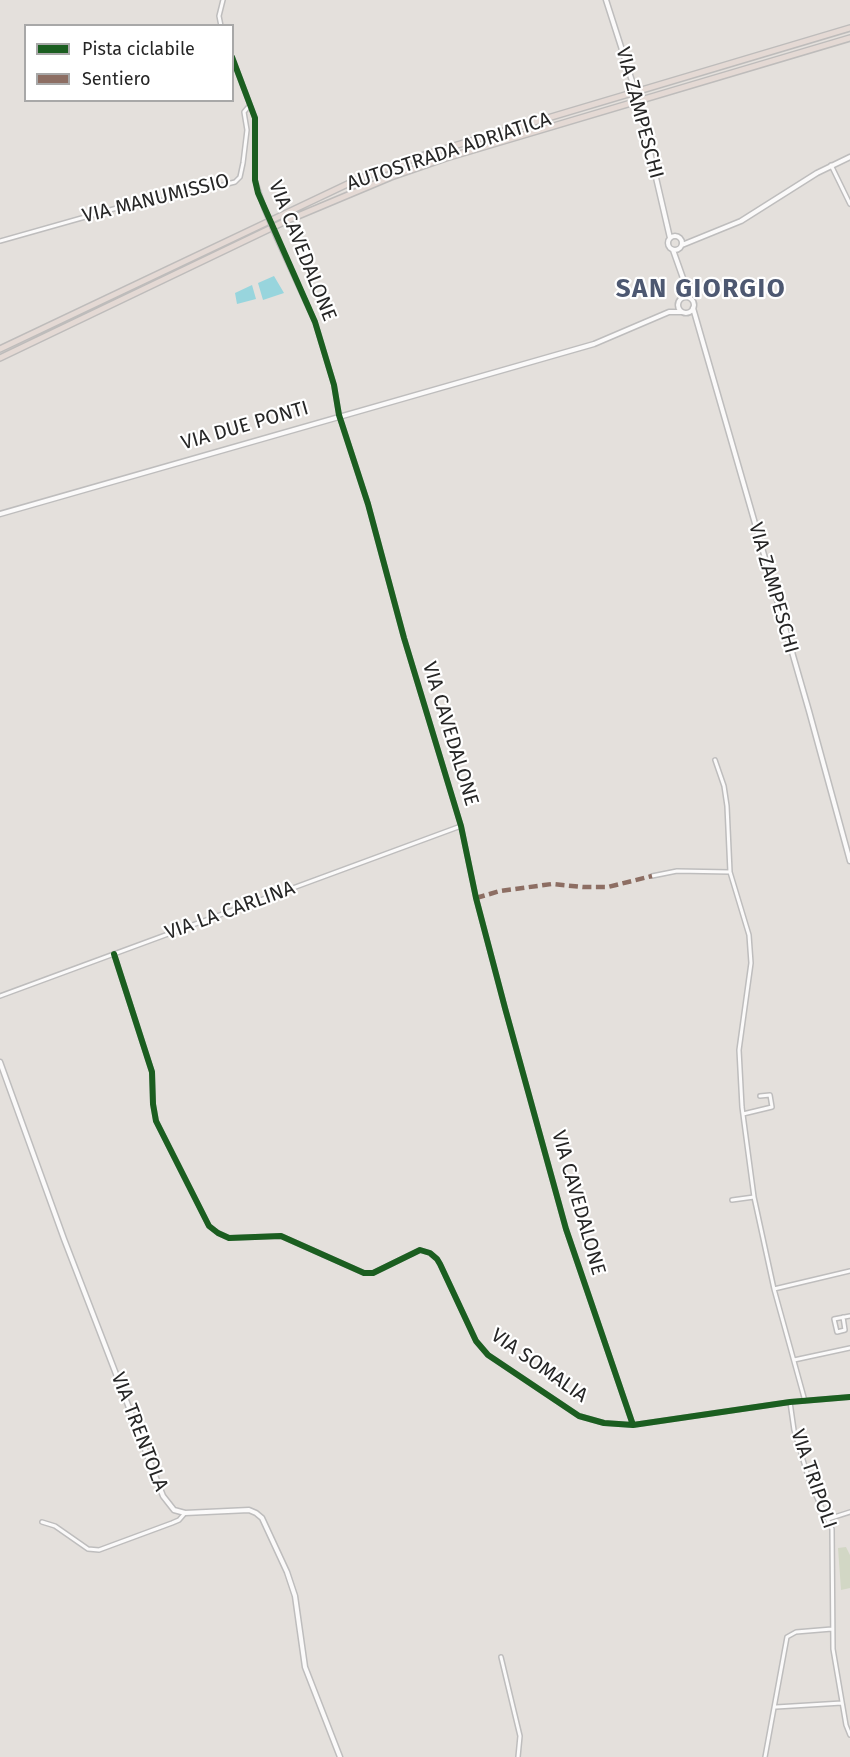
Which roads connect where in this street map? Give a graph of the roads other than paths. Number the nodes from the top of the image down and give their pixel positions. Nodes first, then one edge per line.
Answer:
1 (223, 0) edge
2 (606, 0) edge
3 (220, 24) edge
4 (850, 28) edge
5 (850, 38) edge
6 (234, 62) edge
7 (250, 105) junction
8 (850, 157) edge
9 (831, 165) junction
10 (850, 204) edge
11 (669, 226) junction
12 (678, 237) junction
13 (670, 238) junction
14 (0, 241) edge
15 (693, 241) junction
16 (678, 248) junction
17 (687, 290) junction
18 (684, 297) junction
19 (691, 298) junction
20 (678, 303) junction
21 (693, 308) junction
22 (669, 312) junction
23 (681, 312) junction
24 (690, 312) junction
25 (695, 315) junction
26 (0, 349) edge
27 (0, 358) edge
28 (339, 415) junction
29 (0, 514) edge
30 (715, 760) dead end
31 (461, 826) junction
32 (850, 861) edge
33 (730, 872) junction
34 (652, 876) dead end
35 (114, 954) junction
36 (0, 996) edge
37 (0, 1062) edge
38 (760, 1096) dead end
39 (743, 1114) junction
40 (754, 1197) junction
41 (732, 1200) dead end
42 (850, 1271) edge
43 (774, 1289) junction
44 (850, 1316) edge
45 (843, 1317) junction
46 (850, 1348) edge
47 (794, 1360) junction
48 (850, 1397) edge
49 (805, 1401) junction
50 (790, 1402) junction
51 (633, 1425) junction
52 (850, 1512) edge
53 (185, 1513) junction
54 (828, 1519) junction
55 (42, 1522) dead end
56 (832, 1629) junction
57 (501, 1657) dead end
58 (842, 1702) junction
59 (776, 1707) junction
60 (850, 1735) edge
61 (340, 1757) edge
62 (518, 1757) edge
63 (765, 1757) edge

1 - 3 street
2 - 11 street, VIA ZAMPESCHI, bridge
4 - 26 highway, AUTOSTRADA ADRIATICA
5 - 27 highway, AUTOSTRADA ADRIATICA
6 - 7 street, VIA CAVEDALONE
7 - 14 street, VIA MANUMISSIO
7 - 28 street, VIA CAVEDALONE, bridge
8 - 9 street
9 - 10 street
9 - 15 street
11 - 12 street, VIA ZAMPESCHI
11 - 13 street, VIA ZAMPESCHI
12 - 13 street
12 - 15 street
12 - 16 street, VIA ZAMPESCHI
13 - 16 street, VIA ZAMPESCHI
15 - 16 street
16 - 17 street
17 - 18 street
17 - 19 street
18 - 19 street
18 - 20 street
19 - 21 street
20 - 22 street, VIA DUE PONTI
20 - 23 street
21 - 24 street
21 - 25 street, VIA ZAMPESCHI
22 - 23 street, VIA DUE PONTI
22 - 28 street, VIA DUE PONTI
23 - 24 street
24 - 25 street
25 - 32 street, VIA ZAMPESCHI
28 - 29 street, VIA DUE PONTI
28 - 31 street, VIA CAVEDALONE
30 - 33 street
31 - 35 street, VIA LA CARLINA
31 - 51 street, VIA CAVEDALONE
33 - 34 street
33 - 39 street
35 - 36 street, VIA LA CARLINA
35 - 51 street, VIA SOMALIA
37 - 53 street, VIA TRENTOLA
38 - 39 street
39 - 40 street
40 - 41 street
40 - 43 street
42 - 43 street
43 - 47 street
44 - 45 street
45 - 45 street
46 - 47 street
47 - 49 street
48 - 49 street, VIA SOMALIA
49 - 50 street, VIA SOMALIA
50 - 51 street, VIA SOMALIA
50 - 54 street, VIA TRIPOLI
52 - 54 street
53 - 55 street
53 - 61 street, VIA TRENTOLA
54 - 56 street, VIA TRIPOLI
56 - 58 street, VIA TRIPOLI
56 - 59 street
57 - 62 street
58 - 59 street
58 - 60 street, VIA TRIPOLI
59 - 63 street

